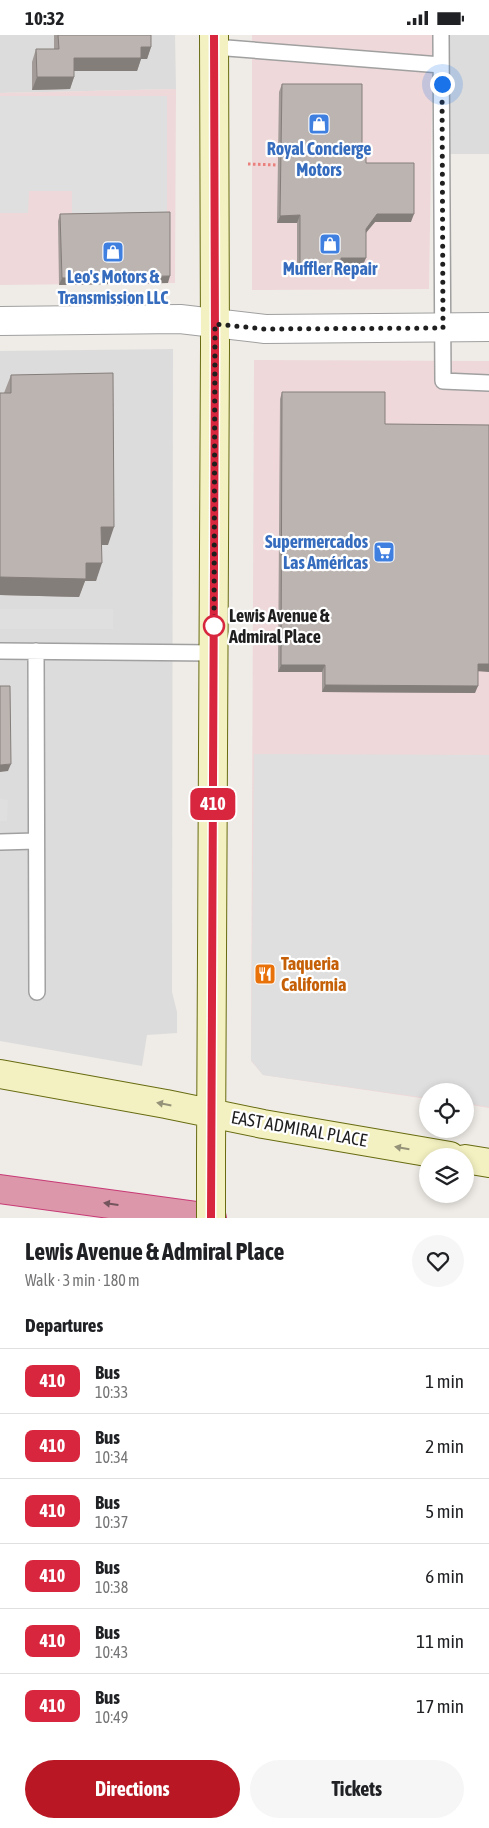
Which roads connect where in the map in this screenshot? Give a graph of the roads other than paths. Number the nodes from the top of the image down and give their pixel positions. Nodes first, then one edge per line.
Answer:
1 (441, 35) edge
2 (214, 41) edge
3 (442, 65) junction
4 (0, 321) edge
5 (215, 324) junction
6 (489, 327) edge
7 (443, 328) junction
8 (489, 383) edge
9 (0, 651) edge
10 (36, 651) junction
11 (214, 653) junction
12 (36, 841) junction
13 (0, 842) edge
14 (37, 992) dead end
15 (0, 1074) edge
16 (212, 1113) junction
17 (419, 1151) edge
18 (474, 1160) edge
19 (489, 1163) edge
20 (0, 1189) edge
21 (212, 1218) edge

1 - 3 lane
2 - 3 lane
2 - 5 main road
3 - 7 lane
4 - 5 street
5 - 7 street
5 - 11 main road
6 - 7 street
7 - 8 lane
9 - 10 lane
10 - 11 lane
10 - 12 lane
11 - 16 main road
12 - 13 lane
12 - 14 lane
16 -> 15 main road, EAST ADMIRAL PLACE
17 -> 16 main road, EAST ADMIRAL PLACE
16 - 21 main road, bridge
18 - 19 main road
21 -> 20 highway

